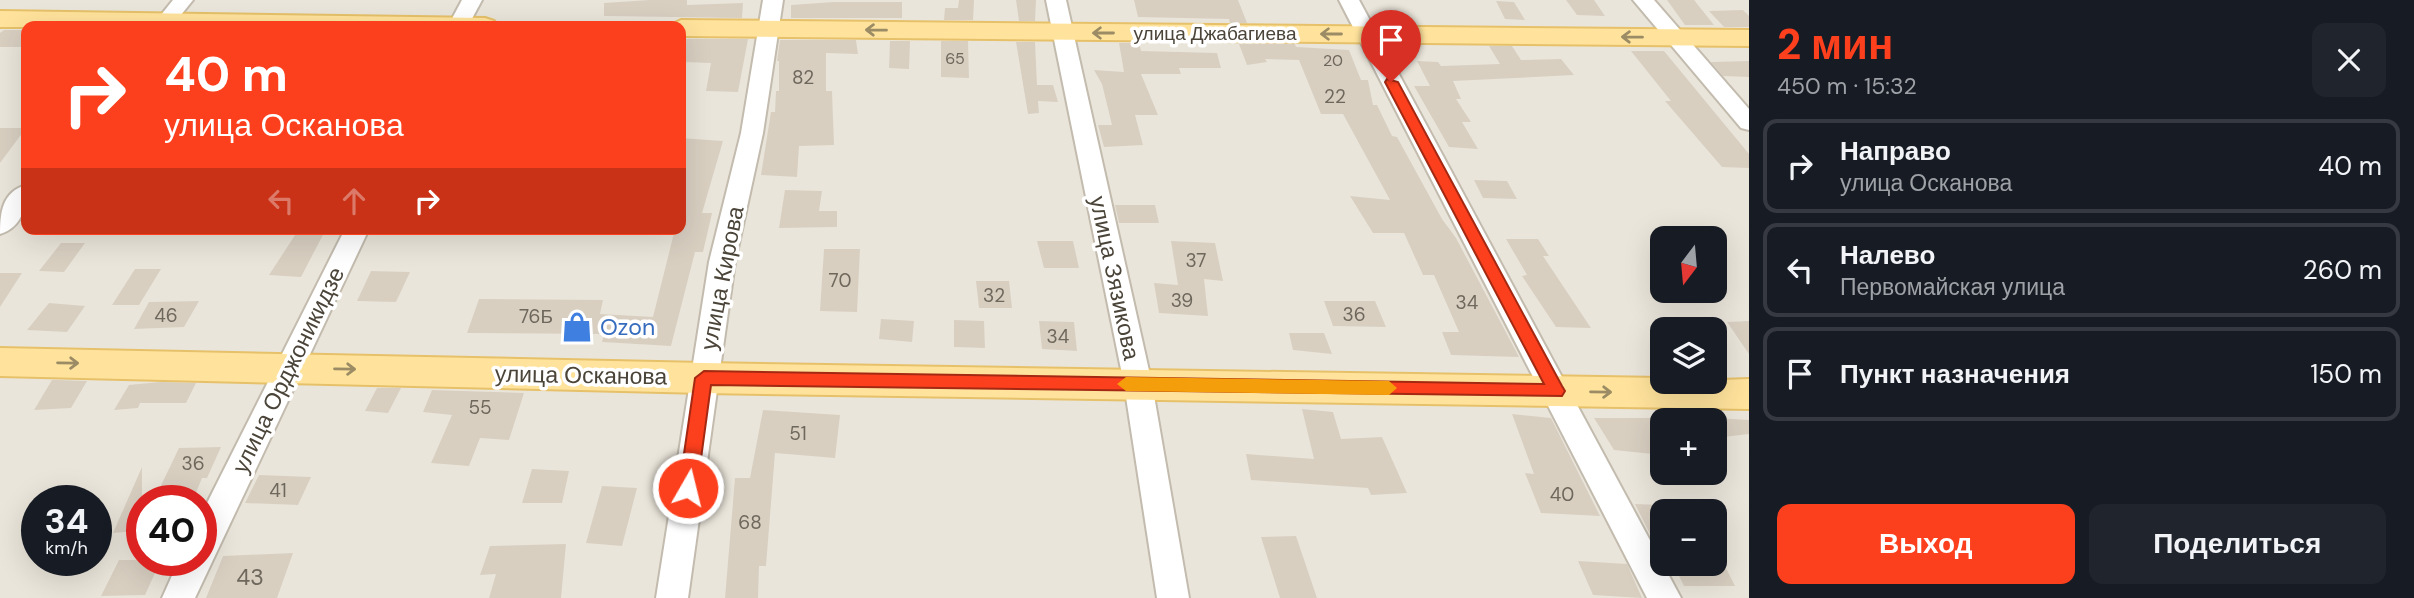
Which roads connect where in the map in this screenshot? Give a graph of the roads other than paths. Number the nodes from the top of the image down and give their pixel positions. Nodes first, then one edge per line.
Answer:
1 (183, 0) edge
2 (472, 0) edge
3 (772, 0) edge
4 (1056, 0) edge
5 (1349, 0) edge
6 (1643, 0) edge
7 (0, 19) edge
8 (66, 21) edge
9 (166, 21) edge
10 (461, 21) edge
11 (686, 28) edge
12 (767, 29) junction
13 (1062, 32) junction
14 (1366, 35) junction
15 (1675, 38) junction
16 (1749, 38) edge
17 (1749, 123) edge
18 (21, 199) edge
19 (0, 225) edge
20 (354, 235) edge
21 (0, 362) edge
22 (287, 368) junction
23 (704, 378) junction
24 (1138, 384) junction
25 (1556, 391) junction
26 (1749, 394) edge
27 (217, 515) edge
28 (188, 576) edge
29 (178, 598) edge
30 (672, 598) edge
31 (1172, 598) edge
32 (1665, 598) edge

1 - 9 street
2 - 10 street
3 - 12 street, улица Кирова
4 - 13 street, улица Зязикова
5 - 14 street
6 - 15 street
7 - 8 main road
11 - 12 main road, улица Джабагиева
13 -> 12 main road, улица Джабагиева
12 - 23 street, улица Кирова
14 -> 13 main road, улица Джабагиева
13 - 24 street, улица Зязикова
15 -> 14 main road, улица Джабагиева
14 - 25 street
15 - 16 main road, улица Джабагиева
15 - 17 street
18 - 19 street
20 - 22 street, улица Орджоникидзе
21 -> 22 main road, улица Осканова
22 -> 23 main road, улица Осканова
22 - 27 street, улица Орджоникидзе
23 - 24 main road, улица Осканова
23 - 30 street, улица Кирова
24 - 25 main road, улица Осканова
24 - 31 street, улица Зязикова
25 -> 26 main road, улица Осканова
25 - 32 street
28 - 29 street

